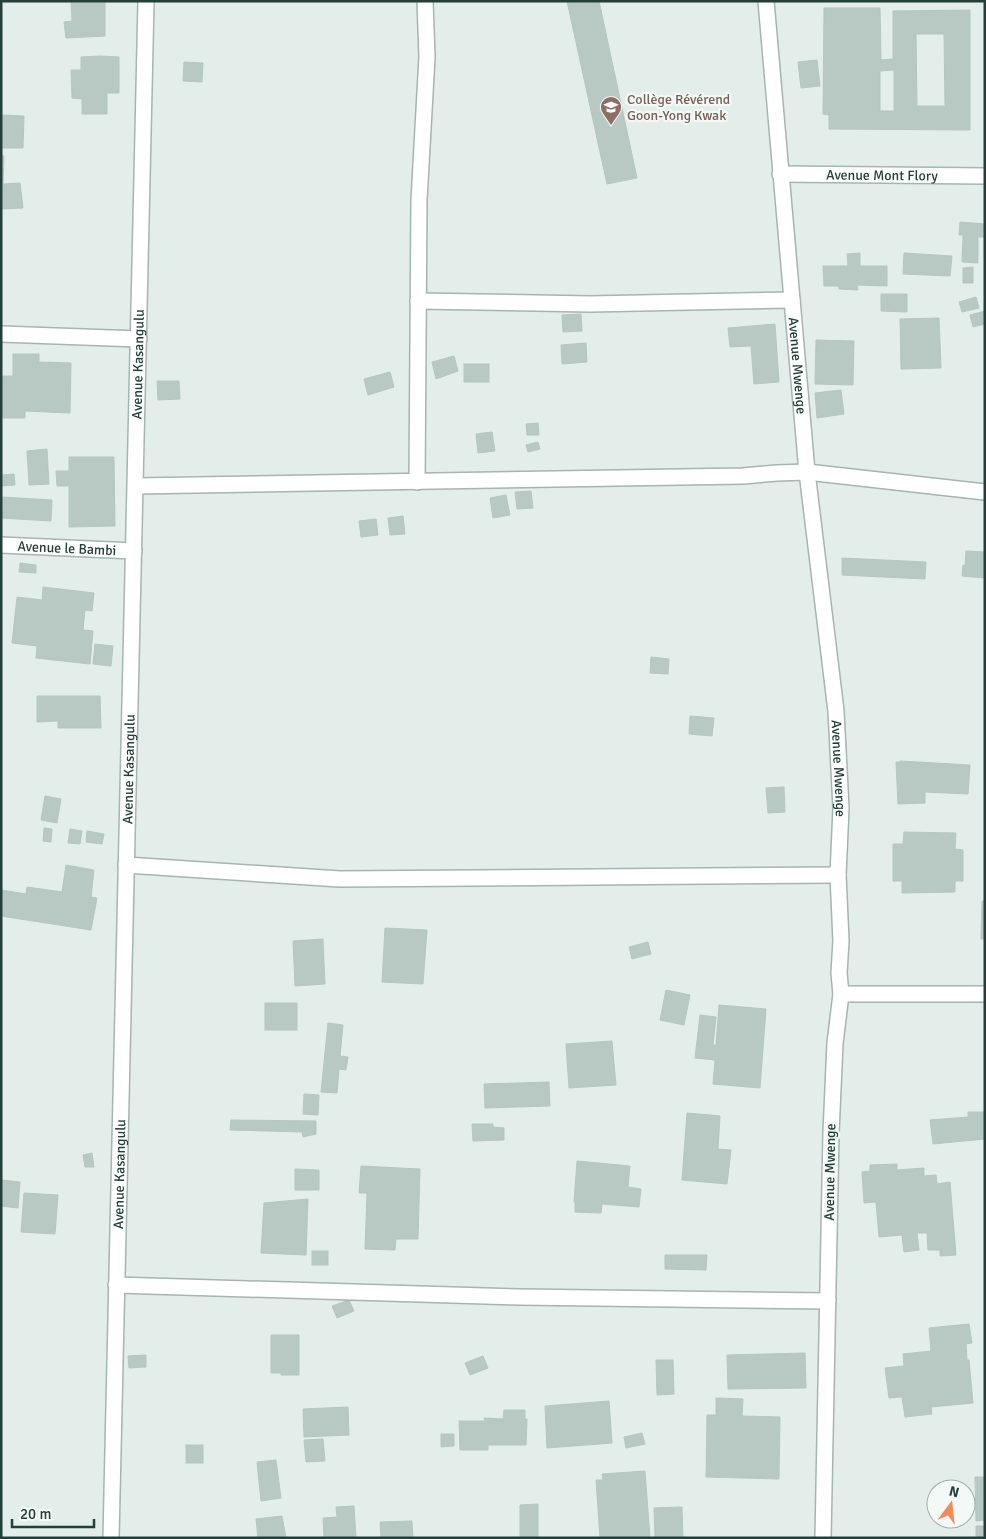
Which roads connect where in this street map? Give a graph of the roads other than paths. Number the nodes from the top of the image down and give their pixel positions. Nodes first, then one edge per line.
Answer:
1 (146, 1) edge
2 (425, 1) edge
3 (766, 1) edge
4 (780, 174) junction
5 (985, 176) edge
6 (792, 300) junction
7 (418, 301) junction
8 (1, 334) edge
9 (139, 339) junction
10 (807, 472) junction
11 (417, 482) junction
12 (136, 486) junction
13 (985, 492) edge
14 (1, 545) edge
15 (134, 551) junction
16 (126, 865) junction
17 (838, 875) junction
18 (841, 994) junction
19 (985, 994) edge
20 (116, 1285) junction
21 (828, 1301) junction
22 (111, 1538) edge
23 (823, 1538) edge

1 - 9 street, Avenue Kasangulu
2 - 7 street
3 - 4 street, Avenue Mwenge
4 - 5 street, Avenue Mont Flory
4 - 6 street, Avenue Mwenge
6 - 7 street
6 - 10 street, Avenue Mwenge
7 - 11 street
8 - 9 street
9 - 12 street, Avenue Kasangulu
10 - 11 street
10 - 13 street
10 - 17 street, Avenue Mwenge
11 - 12 street
12 - 15 street, Avenue Kasangulu
14 - 15 street, Avenue le Bambi
15 - 16 street, Avenue Kasangulu
16 - 17 street
16 - 20 street, Avenue Kasangulu
17 - 18 street, Avenue Mwenge
18 - 19 street
18 - 21 street, Avenue Mwenge
20 - 21 street
20 - 22 street, Avenue Kasangulu
21 - 23 street, Avenue Mwenge

